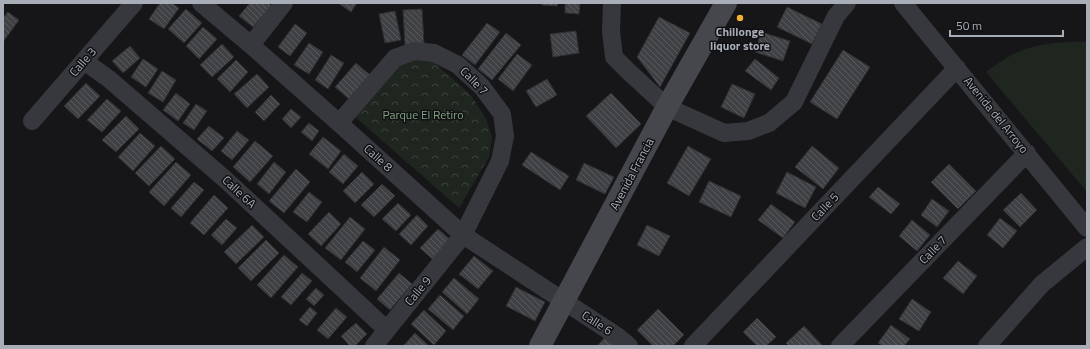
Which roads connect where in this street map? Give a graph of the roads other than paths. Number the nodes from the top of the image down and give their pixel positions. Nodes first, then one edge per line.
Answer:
1 (134, 3) edge
2 (201, 3) edge
3 (284, 3) edge
4 (612, 3) edge
5 (726, 3) edge
6 (847, 3) edge
7 (903, 3) edge
8 (251, 45) junction
9 (84, 61) junction
10 (957, 68) junction
11 (667, 107) junction
12 (32, 121) dead end
13 (339, 123) junction
14 (1027, 153) junction
15 (1087, 228) edge
16 (463, 235) junction
17 (1087, 247) edge
18 (564, 302) junction
19 (387, 330) junction
20 (374, 346) edge
21 (540, 346) edge
22 (629, 346) edge
23 (693, 346) edge
24 (840, 346) edge
25 (987, 346) edge

1 - 9 street, Calle 3
2 - 8 street, Calle 8
3 - 8 street
4 - 11 street
5 - 11 main road, Avenida Francia
6 - 11 street
7 - 10 street, Avenida del Arroyo
8 - 13 street, Calle 8
9 - 12 street, Calle 3
9 - 19 street, Calle 6A
10 - 14 street, Avenida del Arroyo
10 - 23 street, Calle 5
11 - 18 main road, Avenida Francia
13 - 16 street, Calle 8
13 - 16 street, Calle 7
14 - 15 street, Avenida del Arroyo
14 - 24 street, Calle 7
16 - 18 street, Calle 8
16 - 19 street, Calle 9
17 - 25 street
18 - 21 main road, Avenida Francia
18 - 22 street, Calle 6
19 - 20 street, Calle 9

